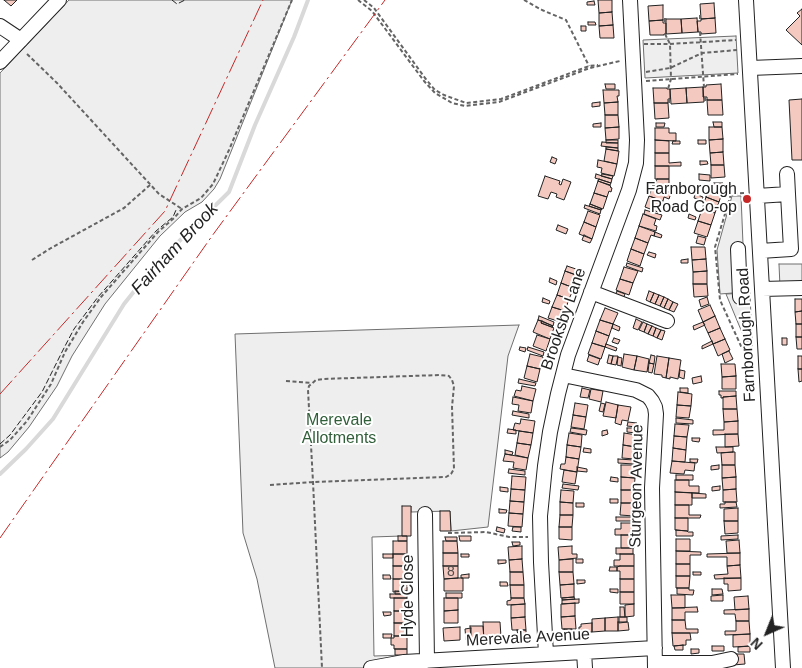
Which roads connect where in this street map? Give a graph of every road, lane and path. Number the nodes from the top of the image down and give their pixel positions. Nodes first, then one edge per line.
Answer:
1 (59, 0) edge
2 (292, 0) edge
3 (358, 0) edge
4 (364, 0) edge
5 (524, 0) edge
6 (630, 0) edge
7 (746, 0) edge
8 (700, 15) dead end
9 (665, 18) dead end
10 (700, 21) dead end
11 (665, 23) dead end
12 (0, 26) edge
13 (700, 32) dead end
14 (665, 34) dead end
15 (736, 40) dead end
16 (702, 42) junction
17 (18, 43) junction
18 (632, 44) junction
19 (670, 44) junction
20 (749, 49) junction
21 (702, 53) junction
22 (632, 58) junction
23 (0, 62) edge
24 (802, 66) edge
25 (590, 67) junction
26 (670, 68) junction
27 (744, 71) junction
28 (704, 77) junction
29 (634, 78) junction
30 (671, 79) junction
31 (704, 87) dead end
32 (668, 89) dead end
33 (705, 97) dead end
34 (669, 99) dead end
35 (705, 102) dead end
36 (669, 105) dead end
37 (787, 174) dead end
38 (150, 185) junction
39 (788, 194) junction
40 (757, 196) junction
41 (182, 209) junction
42 (738, 249) dead end
43 (760, 251) junction
44 (32, 260) dead end
45 (761, 274) junction
46 (739, 275) junction
47 (802, 288) edge
48 (762, 289) junction
49 (591, 292) junction
50 (740, 297) dead end
51 (667, 321) dead end
52 (562, 375) junction
53 (286, 381) dead end
54 (312, 383) junction
55 (0, 447) edge
56 (313, 482) junction
57 (270, 485) dead end
58 (425, 514) dead end
59 (448, 533) dead end
60 (540, 537) junction
61 (655, 648) junction
62 (584, 652) junction
63 (546, 654) junction
64 (731, 659) dead end
65 (427, 661) junction
66 (524, 662) edge
67 (655, 665) edge
68 (322, 668) edge
69 (371, 668) edge
70 (585, 668) edge
71 (783, 668) edge

1 - 17 street
2 - 41 path
3 - 25 path
4 - 25 path
5 - 25 path
6 - 18 street, Brooksby Lane
7 - 20 street, Farnborough Road
8 - 10 path
9 - 11 path
12 - 17 street
13 - 16 path
14 - 19 path
15 - 16 path
16 - 19 path
16 - 21 path
17 - 23 street
17 - 38 path
18 - 19 path
18 - 22 street, Brooksby Lane
19 - 26 path
20 - 21 path
20 - 27 street, Farnborough Road
21 - 26 path
21 - 28 path
22 - 25 path
22 - 29 street, Brooksby Lane
24 - 27 street
26 - 29 path
26 - 30 path
27 - 28 path
27 - 40 street, Farnborough Road
28 - 30 path
28 - 31 path
29 - 30 path
29 - 49 street, Brooksby Lane
30 - 32 path
33 - 35 path
34 - 36 path
37 - 39 street
38 - 41 path
38 - 44 path
39 - 40 street
39 - 43 street
40 - 43 street, Farnborough Road
41 - 55 path
42 - 46 street
43 - 45 street, Farnborough Road
45 - 46 street
45 - 48 street, Farnborough Road
46 - 50 street
47 - 48 street
48 - 71 street, Farnborough Road
49 - 51 street
49 - 52 street, Brooksby Lane
52 - 60 street, Brooksby Lane
52 - 61 street, Sturgeon Avenue
53 - 54 path
54 - 56 path
54 - 56 path
56 - 57 path
56 - 68 path
58 - 65 street, Hyde Close
59 - 60 path
60 - 63 street, Brooksby Lane
61 - 62 street, Merevale Avenue
61 - 67 street, Sturgeon Avenue
62 - 63 street, Merevale Avenue
62 - 70 street
63 - 66 street, Merevale Avenue
64 - 67 street
65 - 66 street, Merevale Avenue
65 - 69 street, Merevale Avenue

